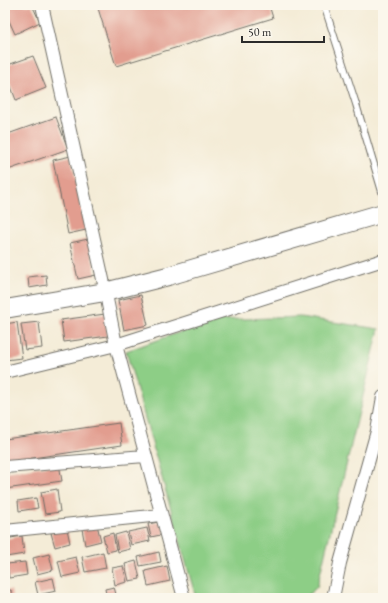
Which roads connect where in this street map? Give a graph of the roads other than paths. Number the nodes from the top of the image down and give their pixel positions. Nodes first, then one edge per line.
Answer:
1 (42, 5) edge
2 (324, 5) edge
3 (383, 195) edge
4 (383, 213) edge
5 (383, 260) edge
6 (105, 292) junction
7 (5, 309) edge
8 (116, 344) junction
9 (5, 372) edge
10 (383, 397) edge
11 (146, 456) junction
12 (5, 467) edge
13 (162, 515) junction
14 (5, 531) edge
15 (182, 598) edge
16 (333, 598) edge

1 - 6 street
2 - 3 lane
4 - 6 main road
5 - 8 street
6 - 7 main road
6 - 8 street
8 - 9 street
8 - 11 street
10 - 16 street
11 - 12 street
11 - 13 street
13 - 14 street
13 - 15 street

